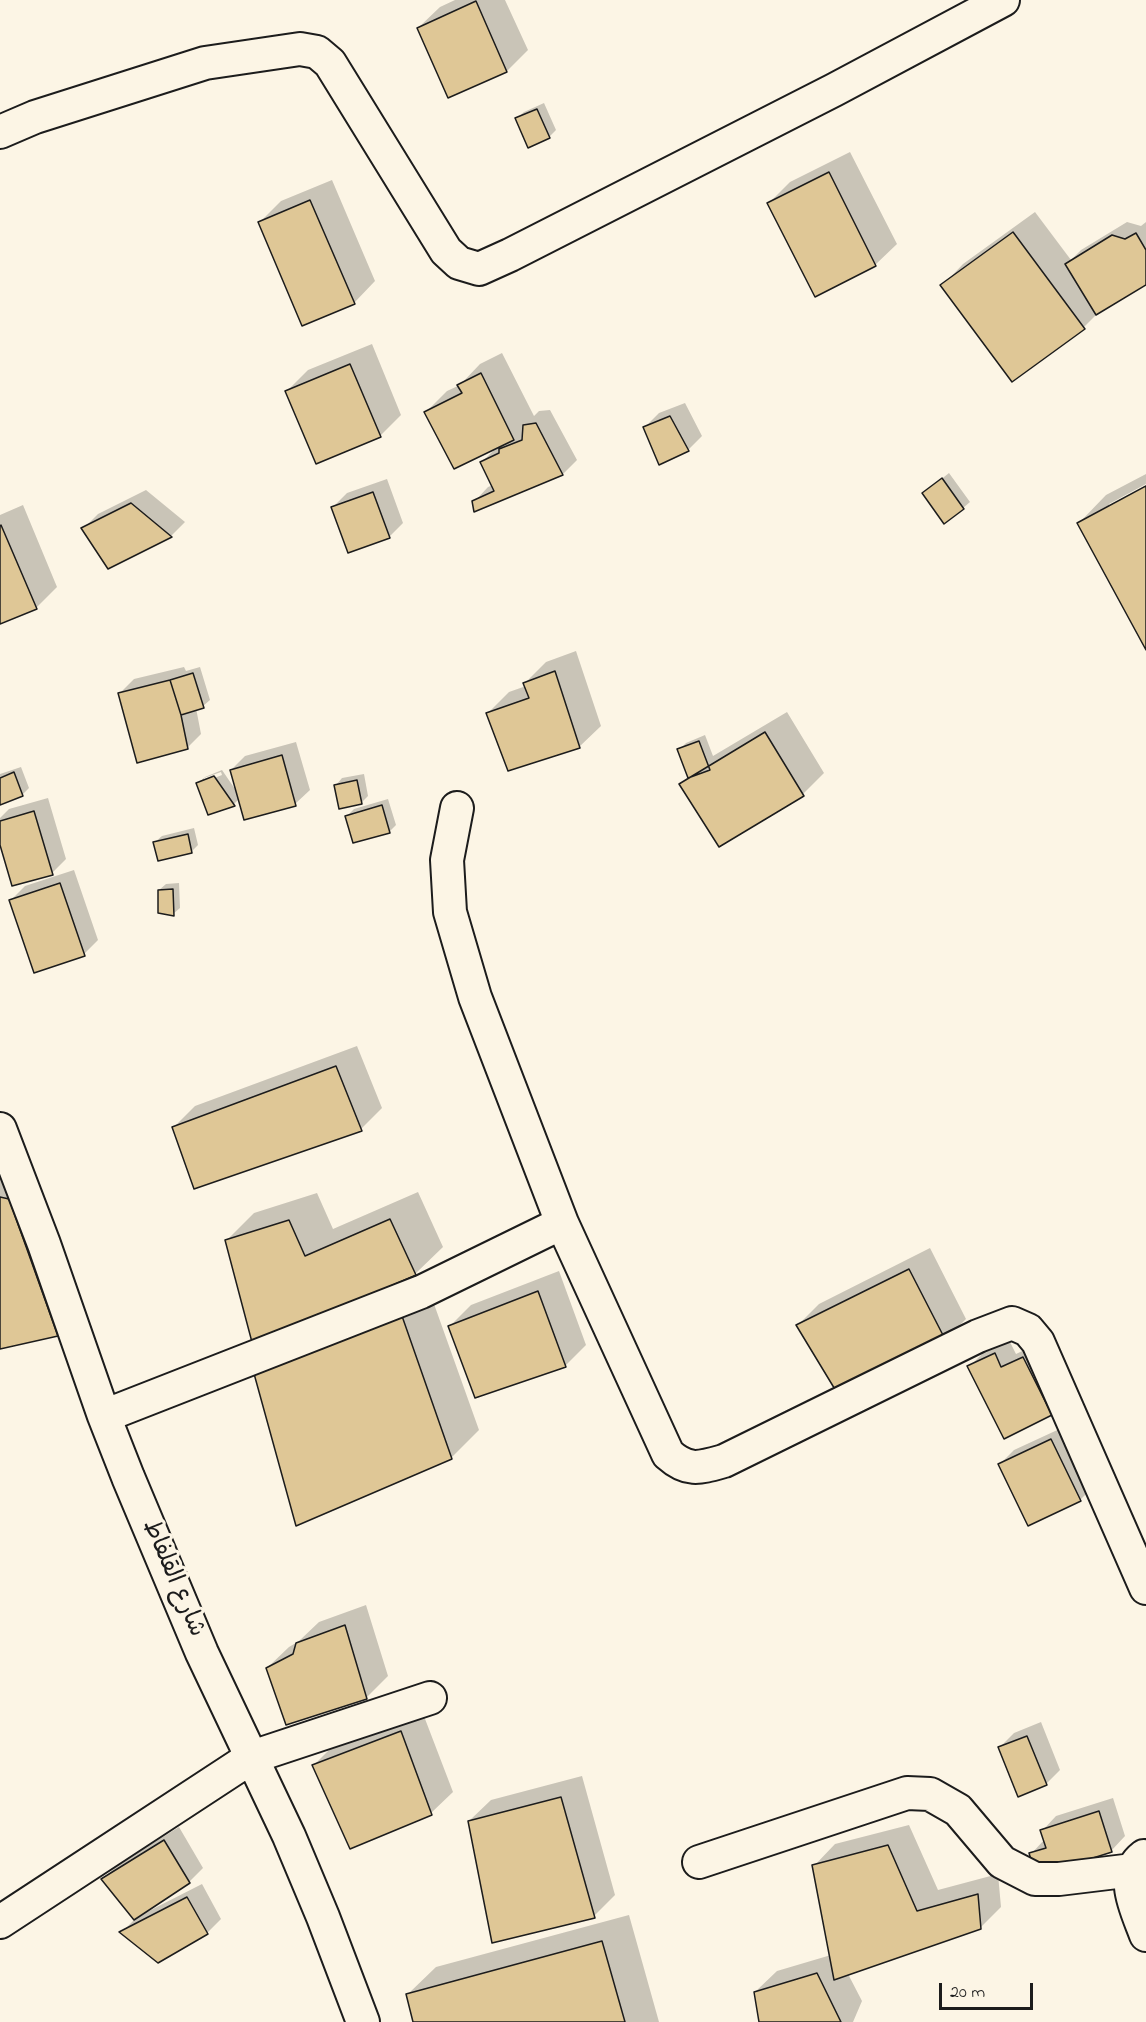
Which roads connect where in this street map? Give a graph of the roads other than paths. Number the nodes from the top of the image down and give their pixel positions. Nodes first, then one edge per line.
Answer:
1 (1003, 0) edge
2 (0, 132) edge
3 (457, 808) dead end
4 (0, 1129) edge
5 (562, 1223) junction
6 (104, 1416) junction
7 (1146, 1588) edge
8 (430, 1698) dead end
9 (252, 1757) junction
10 (699, 1862) dead end
11 (1139, 1863) edge
12 (0, 1922) edge
13 (1146, 1935) edge
14 (363, 2022) edge

1 - 2 street
3 - 5 street
4 - 6 street, شارع القلفاط
5 - 6 street
5 - 7 street
6 - 9 street, شارع القلفاط
8 - 9 street
9 - 12 street
9 - 14 street, شارع القلفاط
10 - 11 street
11 - 13 street

